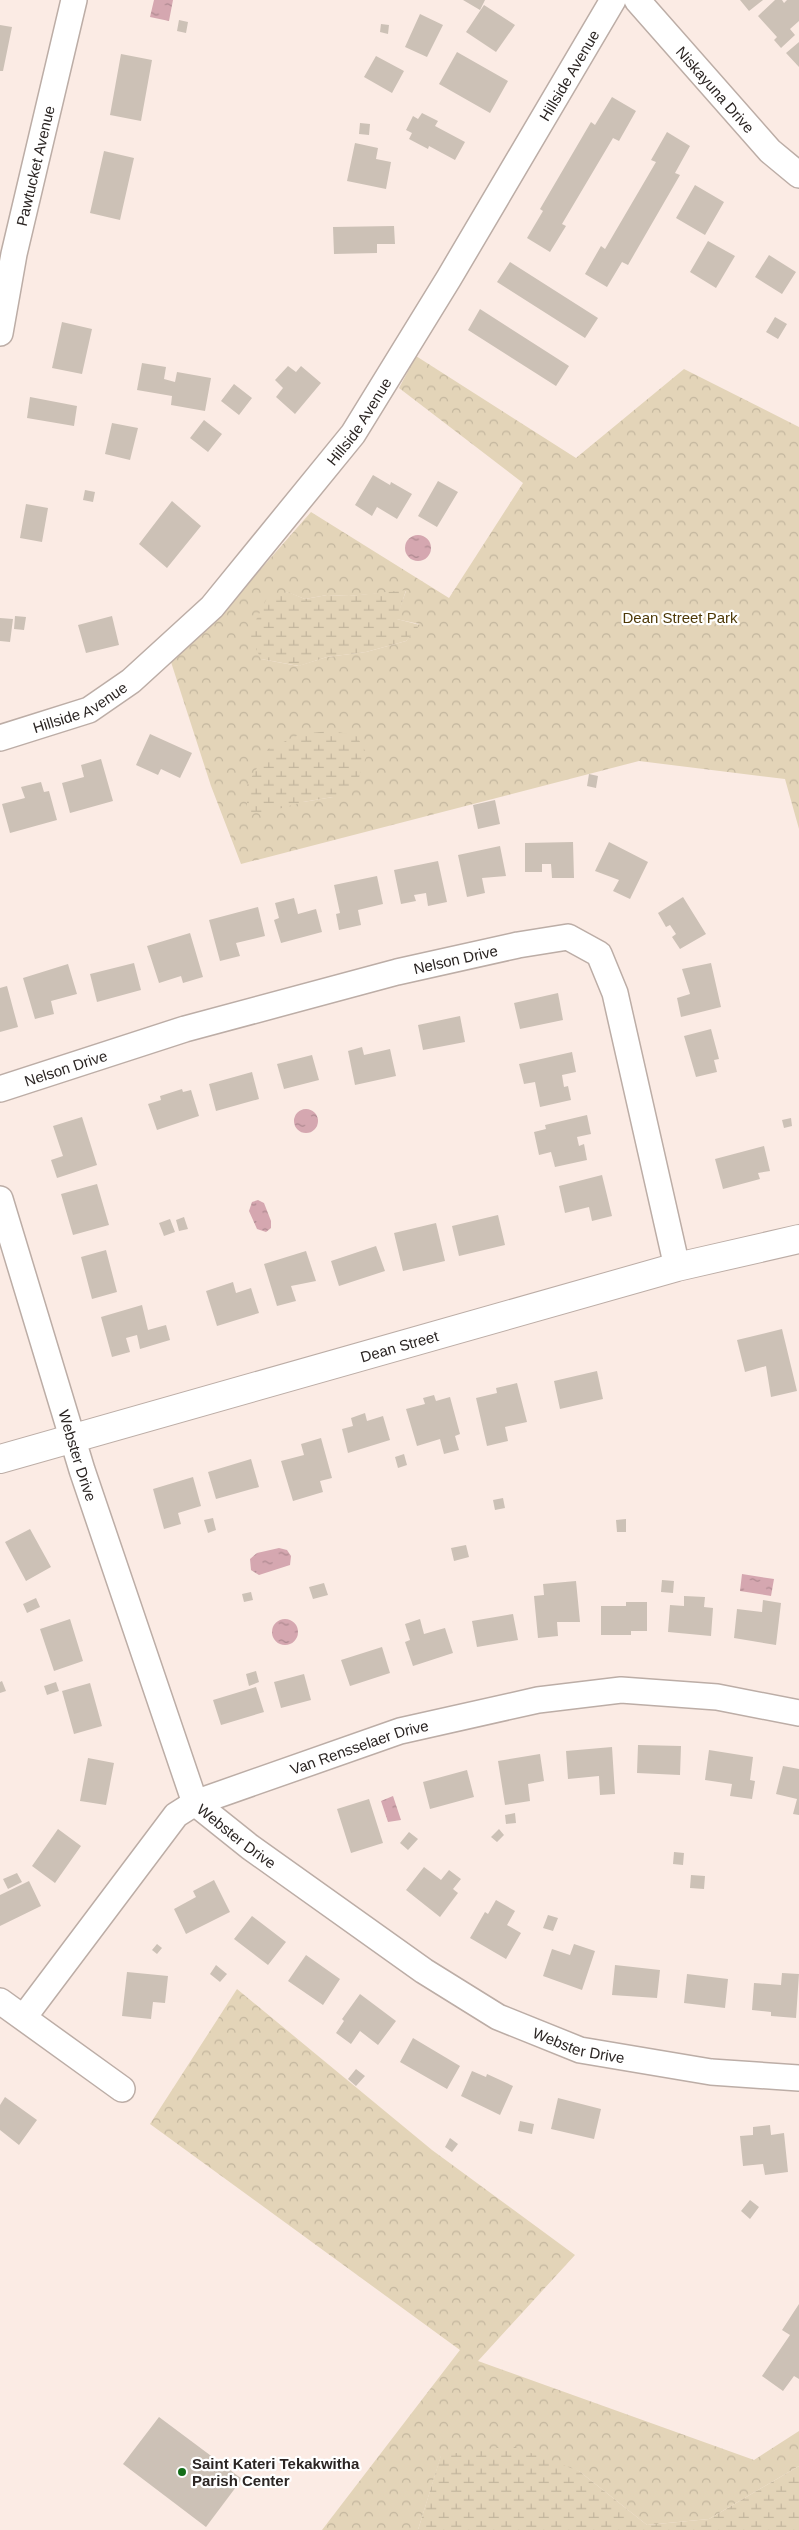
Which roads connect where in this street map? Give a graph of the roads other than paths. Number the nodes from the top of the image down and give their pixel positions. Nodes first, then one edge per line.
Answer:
1 (74, 0) edge
2 (612, 0) edge
3 (637, 0) edge
4 (799, 175) edge
5 (7, 253) edge
6 (0, 333) edge
7 (0, 738) edge
8 (0, 1089) edge
9 (0, 1199) edge
10 (799, 1239) edge
11 (677, 1267) junction
12 (72, 1437) junction
13 (0, 1458) edge
14 (799, 1713) edge
15 (195, 1803) junction
16 (0, 2001) edge
17 (24, 2017) junction
18 (799, 2078) edge
19 (122, 2089) dead end

1 - 5 street, Pawtucket Avenue
2 - 7 street, Hillside Avenue
3 - 4 street, Niskayuna Drive
5 - 6 street, Pawtucket Avenue
8 - 11 street, Nelson Drive
9 - 12 street, Webster Drive
10 - 11 street, Dean Street
11 - 12 street, Dean Street
12 - 13 street, Dean Street
12 - 15 street, Webster Drive
14 - 15 street, Van Rensselaer Drive
15 - 17 street, Van Rensselaer Drive
15 - 18 street, Webster Drive
16 - 17 street
17 - 19 street

